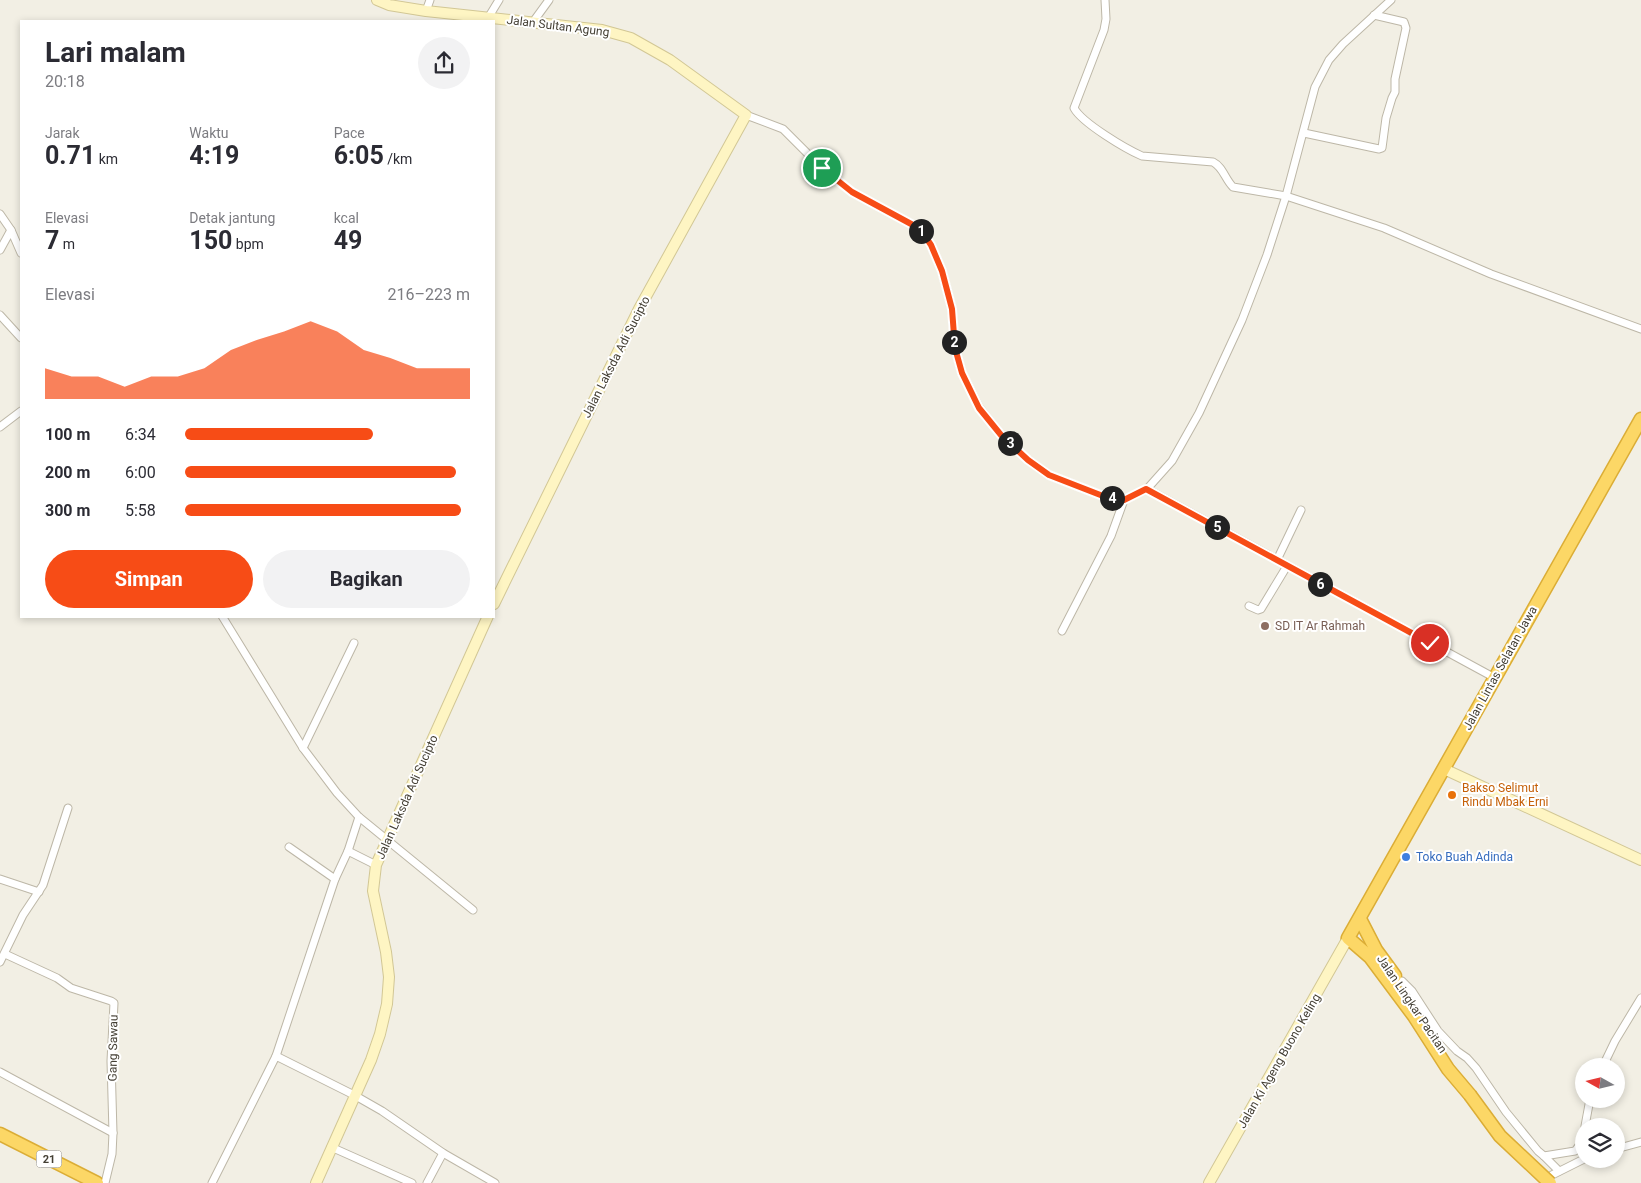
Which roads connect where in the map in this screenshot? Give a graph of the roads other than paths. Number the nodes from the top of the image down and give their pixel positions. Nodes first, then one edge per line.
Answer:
1 (377, 0) edge
2 (430, 0) edge
3 (499, 0) edge
4 (549, 0) edge
5 (1105, 0) edge
6 (1391, 0) edge
7 (426, 11) junction
8 (1374, 15) junction
9 (488, 18) junction
10 (532, 22) junction
11 (746, 115) junction
12 (1304, 133) junction
13 (1286, 196) junction
14 (0, 214) edge
15 (11, 230) junction
16 (0, 250) edge
17 (20, 251) edge
18 (0, 315) edge
19 (1641, 329) edge
20 (20, 337) edge
21 (20, 412) edge
22 (1641, 419) edge
23 (0, 427) edge
24 (1146, 489) junction
25 (1124, 500) junction
26 (1301, 510) dead end
27 (1276, 560) junction
28 (1287, 566) junction
29 (495, 602) edge
30 (1249, 606) dead end
31 (223, 618) edge
32 (487, 618) edge
33 (1062, 631) dead end
34 (354, 643) dead end
35 (1495, 678) junction
36 (303, 748) junction
37 (1444, 769) junction
38 (68, 808) dead end
39 (359, 817) junction
40 (387, 840) junction
41 (289, 846) dead end
42 (348, 850) junction
43 (1641, 860) edge
44 (376, 865) junction
45 (0, 879) edge
46 (335, 879) junction
47 (39, 892) junction
48 (473, 910) dead end
49 (1360, 919) junction
50 (1348, 938) junction
51 (5, 954) junction
52 (0, 962) edge
53 (1395, 984) junction
54 (1640, 1003) edge
55 (276, 1056) junction
56 (1608, 1058) edge
57 (0, 1072) edge
58 (354, 1095) junction
59 (113, 1133) junction
60 (0, 1134) edge
61 (1641, 1142) edge
62 (1625, 1146) edge
63 (331, 1147) junction
64 (1575, 1150) edge
65 (443, 1153) junction
66 (1544, 1156) junction
67 (1575, 1163) edge
68 (1559, 1171) junction
69 (89, 1181) edge
70 (105, 1183) edge
71 (212, 1183) edge
72 (316, 1183) edge
73 (412, 1183) edge
74 (427, 1183) edge
75 (495, 1183) edge
76 (1209, 1183) edge
77 (1544, 1183) edge
78 (1550, 1183) edge

1 - 7 street, Jalan Sultan Agung
2 - 7 street
3 - 9 street
4 - 10 street
5 - 13 street
6 - 8 street
7 - 9 street, Jalan Sultan Agung
8 - 12 street
8 - 12 street
9 - 10 street, Jalan Sultan Agung
10 - 11 street, Jalan Sultan Agung
11 - 25 street
11 - 29 street, Jalan Laksda Adi Sucipto
12 - 13 street
13 - 19 street
13 - 24 street
14 - 15 street
15 - 16 street
15 - 17 street
18 - 20 street
21 - 23 street
22 - 35 highway, Jalan Lintas Selatan Jawa
24 - 25 street
24 - 27 street
25 - 33 street
26 - 27 street
27 - 28 street
28 - 30 street
28 - 35 street
31 - 36 street
32 - 40 street, Jalan Laksda Adi Sucipto
34 - 36 street
35 - 37 highway, Jalan Lintas Selatan Jawa
36 - 39 street
37 - 43 street
37 - 49 highway, Jalan Lintas Selatan Jawa
38 - 47 street
39 - 40 street
39 - 42 street
40 - 44 street, Jalan Laksda Adi Sucipto
40 - 48 street
41 - 46 street
42 - 44 street
42 - 46 street
44 - 58 street, Jalan Laksda Adi Sucipto
45 - 47 street
46 - 55 street
47 - 51 street
49 - 50 highway, Jalan Lintas Selatan Jawa
49 - 53 highway, Jalan Lingkar Pacitan
50 - 53 highway, Jalan Lingkar Pacitan
50 - 76 street, Jalan Ki Ageng Buono Keling
51 - 52 street
51 - 59 street, Gang Sawau
53 - 66 street
53 - 78 highway, Jalan Lingkar Pacitan, bridge
54 - 56 street
55 - 58 street
55 - 71 street
57 - 59 street
58 - 63 street, Jalan Laksda Adi Sucipto
58 - 65 street
59 - 70 street, Gang Sawau
60 - 69 highway, 21
61 - 62 street
63 - 72 street, Jalan Laksda Adi Sucipto
63 - 73 street
64 - 66 street
65 - 74 street
65 - 75 street
66 - 68 street
67 - 68 street
68 - 77 street

